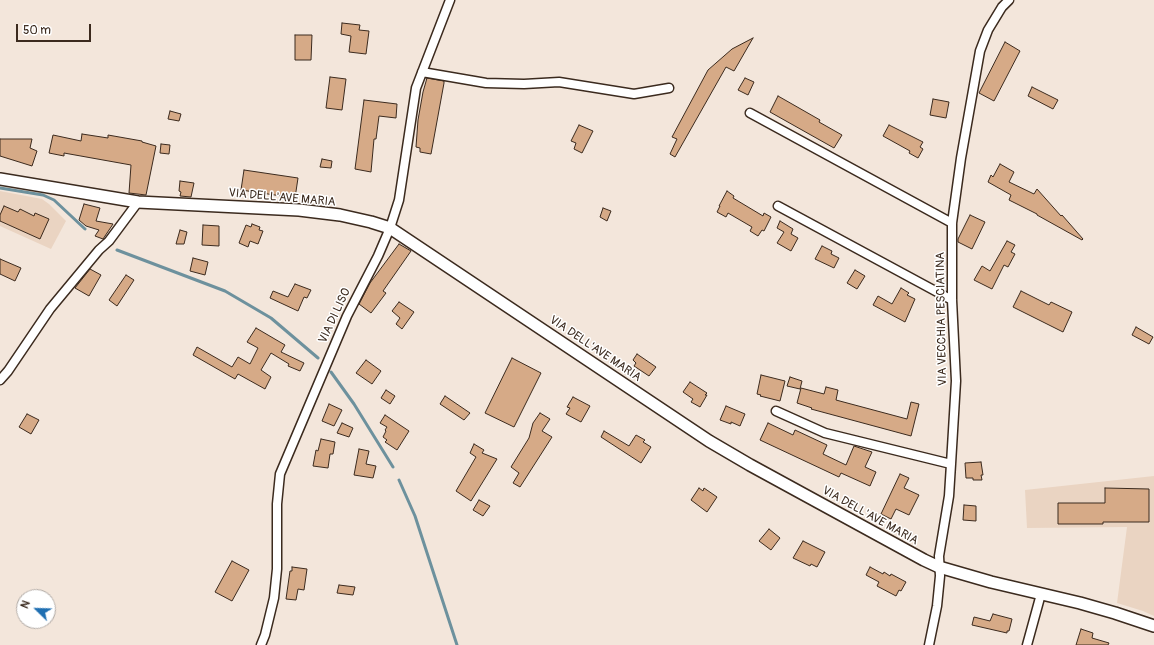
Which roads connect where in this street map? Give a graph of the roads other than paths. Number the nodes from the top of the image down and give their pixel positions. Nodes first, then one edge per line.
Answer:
1 (450, 0) edge
2 (1009, 0) edge
3 (422, 72) junction
4 (669, 88) dead end
5 (750, 113) dead end
6 (0, 179) edge
7 (138, 202) junction
8 (778, 206) dead end
9 (952, 222) junction
10 (390, 228) junction
11 (952, 300) junction
12 (0, 380) edge
13 (776, 411) dead end
14 (951, 464) junction
15 (939, 567) junction
16 (1041, 594) junction
17 (1154, 626) edge
18 (261, 645) edge
19 (929, 645) edge
20 (1027, 645) edge

1 - 3 street, VIA DI LISO
2 - 9 street, VIA VECCHIA PESCIATINA
3 - 4 street
3 - 10 street, VIA DI LISO
5 - 9 street
6 - 7 street, VIA DELL'AVE MARIA
7 - 10 street, VIA DELL'AVE MARIA
7 - 12 street
8 - 11 street
9 - 11 street, VIA VECCHIA PESCIATINA
10 - 15 street, VIA DELL'AVE MARIA
10 - 18 street, VIA DI LISO
11 - 14 street, VIA VECCHIA PESCIATINA
13 - 14 street
14 - 15 street, VIA VECCHIA PESCIATINA
15 - 16 street, VIA DELL'AVE MARIA
15 - 19 street, VIA VECCHIA PESCIATINA
16 - 17 street, VIA DELL'AVE MARIA
16 - 20 street

